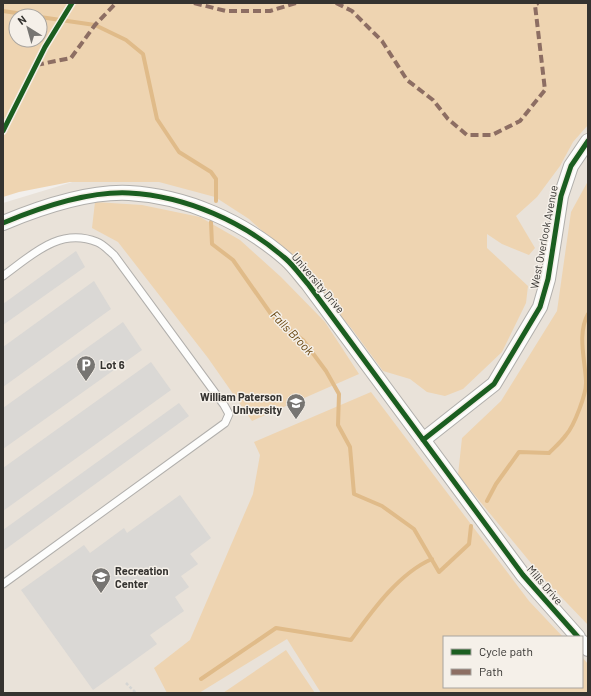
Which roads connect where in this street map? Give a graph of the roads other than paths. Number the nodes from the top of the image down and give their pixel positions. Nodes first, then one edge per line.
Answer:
1 (588, 141) edge
2 (3, 223) edge
3 (3, 276) edge
4 (423, 440) junction
5 (500, 545) joint
6 (3, 584) edge
7 (577, 636) edge

1 - 4 street, West Overlook Avenue
2 - 4 street, University Drive
3 - 6 lane
4 - 5 street, University Drive
5 - 7 street, Mills Drive

